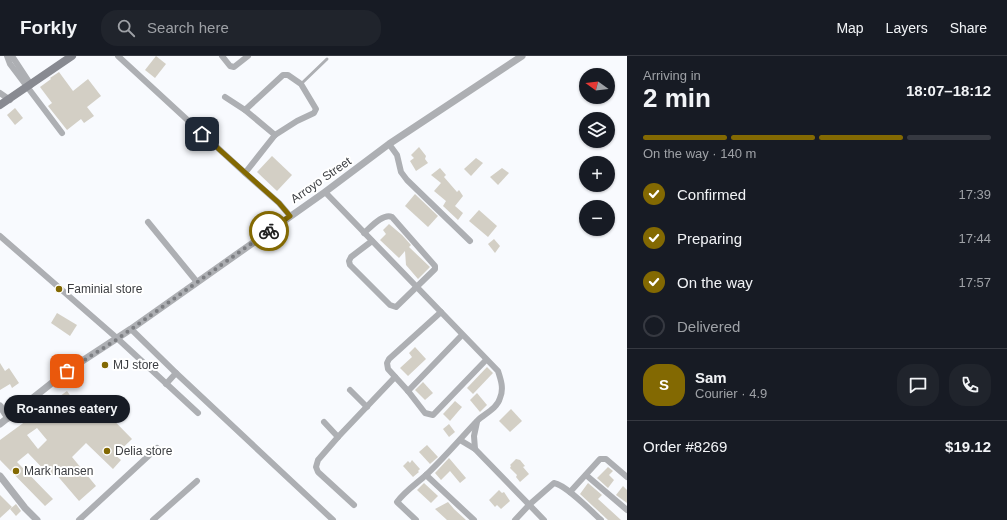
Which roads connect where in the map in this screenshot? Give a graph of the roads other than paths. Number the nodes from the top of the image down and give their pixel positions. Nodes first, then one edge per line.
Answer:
1 (7, 56) edge
2 (12, 56) edge
3 (72, 56) edge
4 (118, 56) edge
5 (222, 56) edge
6 (248, 56) edge
7 (522, 56) edge
8 (327, 59) dead end
9 (301, 84) junction
10 (29, 86) junction
11 (0, 93) edge
12 (226, 97) dead end
13 (10, 100) junction
14 (0, 106) edge
15 (245, 110) junction
16 (62, 133) dead end
17 (275, 135) junction
18 (390, 144) junction
19 (245, 173) junction
20 (325, 192) junction
21 (290, 216) junction
22 (148, 222) dead end
23 (364, 233) junction
24 (0, 236) edge
25 (372, 241) junction
26 (470, 241) dead end
27 (197, 282) junction
28 (416, 287) junction
29 (441, 312) junction
30 (131, 329) junction
31 (462, 335) junction
32 (118, 338) junction
33 (486, 360) junction
34 (176, 374) junction
35 (395, 378) junction
36 (166, 384) junction
37 (350, 390) dead end
38 (408, 391) junction
39 (0, 406) edge
40 (367, 407) junction
41 (198, 413) dead end
42 (8, 418) junction
43 (478, 420) junction
44 (324, 422) dead end
45 (0, 424) edge
46 (338, 437) junction
47 (460, 440) junction
48 (157, 448) dead end
49 (475, 449) junction
50 (426, 475) junction
51 (586, 475) junction
52 (0, 476) edge
53 (627, 477) edge
54 (197, 481) dead end
55 (570, 492) junction
56 (530, 504) junction
57 (354, 505) dead end
58 (627, 510) edge
59 (37, 520) edge
60 (79, 520) edge
61 (153, 520) edge
62 (333, 520) edge
63 (416, 520) edge
64 (474, 520) edge
65 (515, 520) edge
66 (544, 520) edge
67 (601, 520) edge

1 - 10 street
2 - 10 street
3 - 10 main road
4 - 19 street
5 - 6 street
7 - 18 street, Arroyo Street
8 - 9 lane
9 - 15 street
9 - 17 street
10 - 13 main road
10 - 16 street
11 - 13 street
12 - 15 street
13 - 14 main road
15 - 17 street
17 - 19 street
18 - 20 street, Arroyo Street
18 - 26 street
19 - 21 street
20 - 21 street, Arroyo Street
20 - 23 street
21 - 27 street, Arroyo Street
22 - 27 street
23 - 25 street
23 - 28 street
24 - 32 street
25 - 28 street
25 - 28 street
27 - 30 street, Arroyo Street
28 - 29 street
29 - 31 street
29 - 35 street
30 - 32 street, Arroyo Street
30 - 34 street
31 - 33 street
31 - 38 street
32 - 36 street
32 - 42 street, Arroyo Street
33 - 38 street
33 - 43 street
34 - 36 street
34 - 62 street
35 - 38 street
35 - 40 street
36 - 41 street
37 - 40 street
39 - 42 street
40 - 46 street
42 - 45 street, Arroyo Street
43 - 47 street
43 - 49 street
44 - 46 street
46 - 57 street
47 - 49 street
47 - 50 street
48 - 60 street
49 - 56 street
50 - 63 street
50 - 64 street
51 - 53 street
51 - 55 street
51 - 58 street
52 - 59 street
54 - 61 street
55 - 56 street
55 - 67 street
56 - 65 street
56 - 66 street

